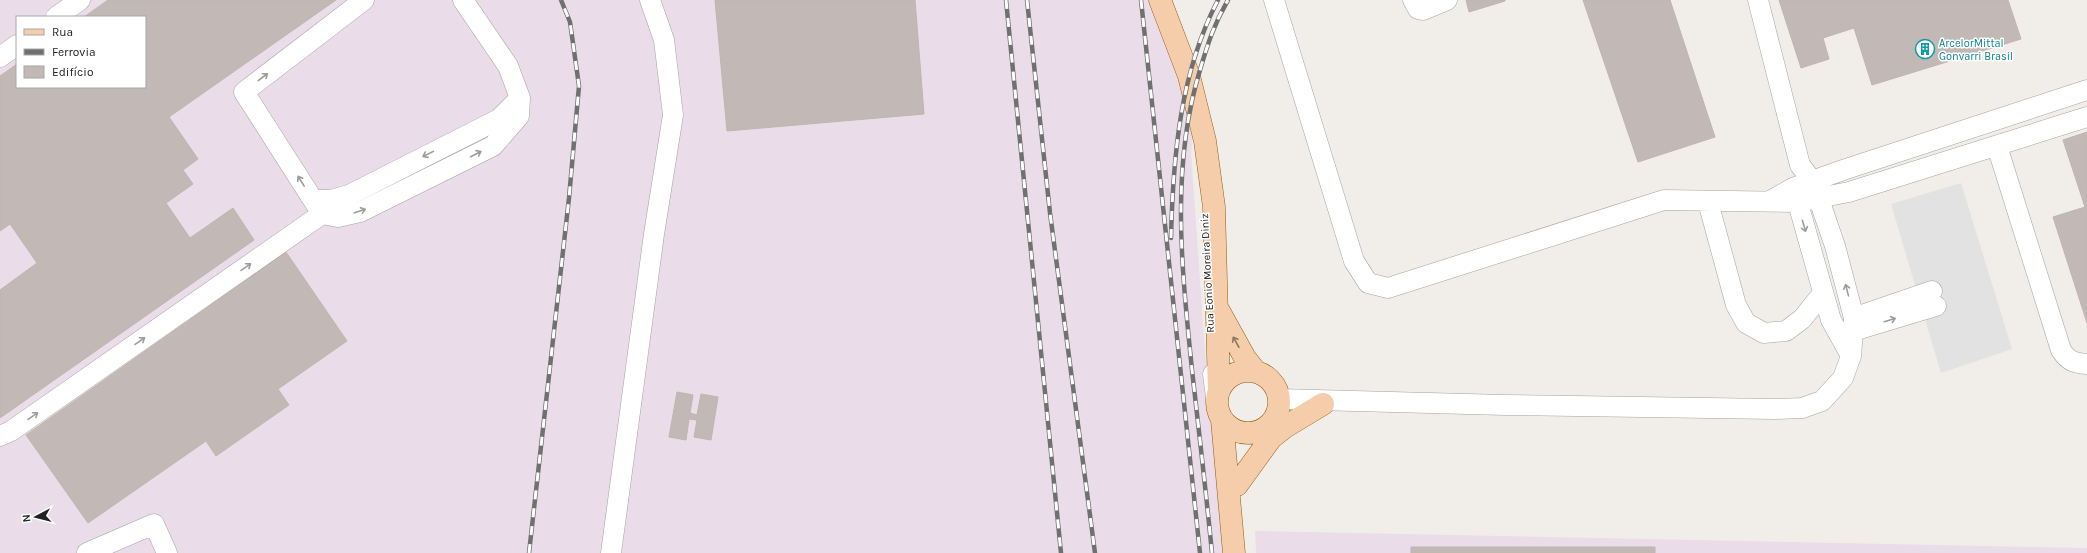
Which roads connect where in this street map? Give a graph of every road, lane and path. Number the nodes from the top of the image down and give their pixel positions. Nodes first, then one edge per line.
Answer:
1 (80, 0) edge
2 (364, 0) edge
3 (463, 0) edge
4 (650, 0) edge
5 (1160, 0) edge
6 (1274, 0) edge
7 (1413, 0) edge
8 (1447, 0) edge
9 (1758, 0) edge
10 (57, 16) edge
11 (16, 46) edge
12 (0, 57) edge
13 (2087, 90) edge
14 (2087, 118) edge
15 (1205, 141) junction
16 (1997, 146) junction
17 (1800, 165) junction
18 (1815, 190) junction
19 (1795, 195) junction
20 (1708, 202) junction
21 (317, 207) junction
22 (1823, 293) junction
23 (1934, 299) dead end
24 (1218, 310) junction
25 (1853, 325) junction
26 (1851, 356) junction
27 (2087, 364) edge
28 (1256, 372) junction
29 (1353, 400) junction
30 (1324, 404) junction
31 (1219, 405) junction
32 (1278, 405) junction
33 (1262, 430) junction
34 (0, 436) edge
35 (1237, 485) junction
36 (1231, 510) junction
37 (87, 553) edge
38 (167, 553) edge
39 (611, 553) edge
40 (1234, 553) edge

1 - 10 lane
21 -> 2 lane
3 - 21 lane
4 - 39 lane
5 - 15 main road, Rua Eonio Moreira Diniz
6 - 20 lane
7 - 8 lane
9 - 17 lane
11 - 12 lane
13 - 18 lane
14 - 16 lane
15 - 24 main road, Rua Eonio Moreira Diniz
15 - 31 lane, Rua Eonio Moreira Diniz
16 - 18 lane
16 - 27 lane
17 - 18 lane
17 - 19 lane
18 - 19 lane
25 -> 18 lane
19 - 20 lane
19 -> 22 lane
20 - 22 lane
34 -> 21 lane
22 - 26 lane
23 - 25 lane
28 -> 24 main road, Rua Eonio Moreira Diniz
24 - 31 main road, Rua Eonio Moreira Diniz
25 - 26 lane
26 - 29 lane
28 - 31 main road
28 - 32 main road
29 - 30 lane
29 - 32 lane
30 - 32 lane
30 - 35 main road
31 - 33 main road
31 - 36 main road, Rua Eonio Moreira Diniz
32 - 33 main road
33 - 35 main road, Rua Eonio Moreira Diniz
35 - 36 main road, Rua Eonio Moreira Diniz
36 - 40 main road, Rua Eonio Moreira Diniz
37 - 38 lane

